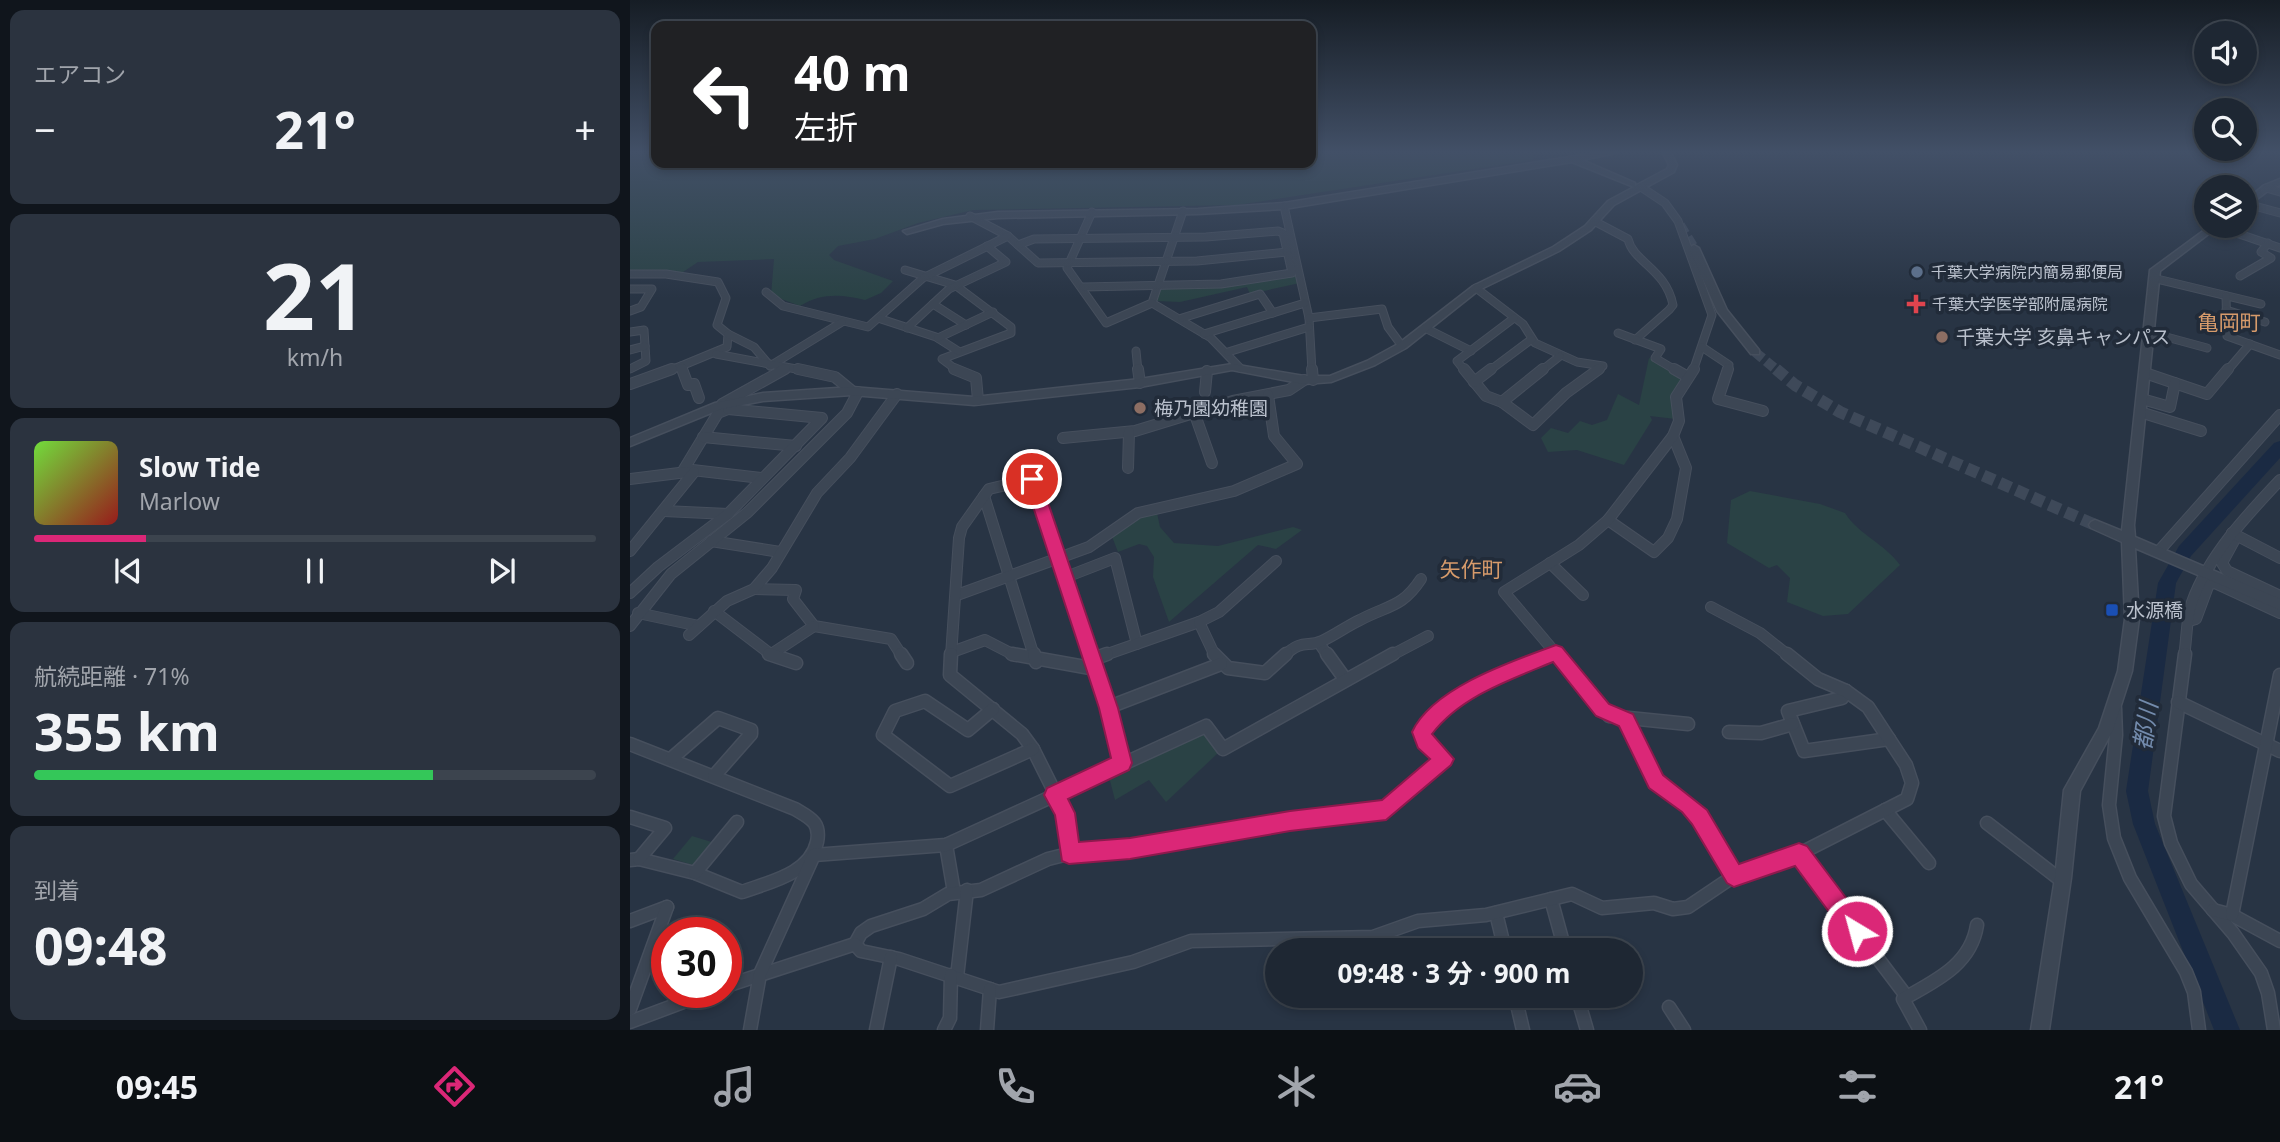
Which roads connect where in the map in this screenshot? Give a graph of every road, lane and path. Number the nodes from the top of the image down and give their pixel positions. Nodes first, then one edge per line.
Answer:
1 (1314, 201) edge
2 (1613, 201) edge
3 (1662, 201) edge
4 (1284, 206) junction
5 (2257, 207) edge
6 (1183, 211) junction
7 (1091, 212) junction
8 (2280, 212) edge
9 (970, 216) junction
10 (1594, 221) junction
11 (907, 232) dead end
12 (1008, 236) junction
13 (1174, 237) junction
14 (1080, 238) junction
15 (2198, 238) edge
16 (2252, 238) edge
17 (2268, 243) junction
18 (1018, 245) junction
19 (987, 246) junction
20 (1694, 248) tunnel mouth
21 (2280, 248) edge
22 (1287, 252) junction
23 (1166, 262) junction
24 (1069, 263) junction
25 (905, 270) dead end
26 (630, 274) edge
27 (2240, 276) dead end
28 (923, 278) junction
29 (2153, 278) junction
30 (955, 285) junction
31 (1158, 286) junction
32 (1083, 287) junction
33 (1476, 288) junction
34 (630, 289) edge
35 (765, 292) dead end
36 (2226, 296) junction
37 (1152, 303) junction
38 (1305, 303) junction
39 (933, 304) junction
40 (2261, 304) dead end
41 (2226, 310) junction
42 (630, 311) edge
43 (993, 312) junction
44 (1273, 313) junction
45 (881, 318) junction
46 (1182, 318) junction
47 (1514, 318) junction
48 (842, 321) junction
49 (1309, 322) junction
50 (2265, 322) dead end
51 (966, 325) junction
52 (907, 328) junction
53 (1425, 328) junction
54 (630, 332) edge
55 (2148, 332) junction
56 (1618, 333) dead end
57 (728, 334) junction
58 (1204, 334) junction
59 (938, 338) junction
60 (1532, 339) junction
61 (1635, 341) junction
62 (2250, 344) junction
63 (645, 346) junction
64 (1402, 346) junction
65 (1702, 347) junction
66 (2207, 348) dead end
67 (630, 350) edge
68 (958, 351) junction
69 (1136, 351) dead end
70 (1471, 351) junction
71 (1228, 352) junction
72 (1755, 352) tunnel mouth
73 (716, 354) junction
74 (2280, 355) edge
75 (1560, 356) junction
76 (681, 366) junction
77 (770, 366) junction
78 (1240, 368) junction
79 (630, 369) edge
80 (785, 369) junction
81 (1207, 371) junction
82 (2144, 373) junction
83 (1688, 377) junction
84 (1309, 380) junction
85 (1474, 382) junction
86 (1140, 383) junction
87 (2175, 383) junction
88 (630, 384) edge
89 (855, 392) junction
90 (1205, 392) dead end
91 (897, 394) junction
92 (1268, 395) junction
93 (699, 398) dead end
94 (978, 400) junction
95 (1502, 402) junction
96 (2141, 405) junction
97 (726, 406) junction
98 (1763, 411) dead end
99 (1194, 412) junction
100 (2280, 415) edge
101 (2201, 431) dead end
102 (1129, 432) junction
103 (1673, 436) junction
104 (704, 437) junction
105 (1063, 438) dead end
106 (630, 442) edge
107 (796, 446) junction
108 (1212, 463) dead end
109 (1128, 468) dead end
110 (691, 472) junction
111 (761, 478) junction
112 (630, 479) edge
113 (2280, 480) edge
114 (2269, 492) junction
115 (984, 496) junction
116 (2280, 497) edge
117 (664, 511) junction
118 (728, 514) junction
119 (1608, 520) junction
120 (2095, 525) tunnel mouth
121 (2232, 533) junction
122 (2128, 539) junction
123 (712, 541) junction
124 (630, 551) edge
125 (2158, 551) junction
126 (780, 552) junction
127 (1059, 557) junction
128 (2280, 558) edge
129 (1276, 561) dead end
130 (1550, 563) junction
131 (2203, 572) junction
132 (1008, 576) junction
133 (1066, 577) junction
134 (1421, 579) dead end
135 (754, 589) junction
136 (630, 593) edge
137 (957, 595) junction
138 (1583, 595) dead end
139 (2280, 596) edge
140 (2280, 605) edge
141 (1711, 607) dead end
142 (714, 611) junction
143 (638, 613) junction
144 (2280, 613) edge
145 (2189, 621) junction
146 (1199, 622) junction
147 (630, 626) edge
148 (699, 626) junction
149 (814, 626) junction
150 (689, 635) dead end
151 (1428, 636) dead end
152 (1320, 643) junction
153 (1137, 644) junction
154 (951, 652) junction
155 (1556, 653) junction
156 (769, 655) junction
157 (1036, 662) junction
158 (796, 663) dead end
159 (907, 663) dead end
160 (1094, 664) junction
161 (1221, 664) junction
162 (2280, 675) edge
163 (1345, 679) junction
164 (1846, 691) junction
165 (2178, 702) junction
166 (2115, 707) junction
167 (1109, 708) junction
168 (993, 709) junction
169 (1626, 720) junction
170 (1688, 724) dead end
171 (1793, 724) junction
172 (1729, 732) dead end
173 (1889, 739) junction
174 (630, 744) edge
175 (2266, 744) junction
176 (1033, 749) junction
177 (2280, 751) edge
178 (672, 758) junction
179 (1122, 763) junction
180 (713, 776) junction
181 (1054, 795) junction
182 (1885, 810) junction
183 (630, 817) edge
184 (737, 822) dead end
185 (1987, 824) dead end
186 (946, 845) junction
187 (1069, 853) junction
188 (1799, 854) junction
189 (814, 855) junction
190 (634, 860) edge
191 (1929, 863) dead end
192 (695, 873) junction
193 (1734, 876) junction
194 (2063, 881) junction
195 (960, 891) junction
196 (1551, 899) junction
197 (2213, 910) junction
198 (1496, 913) junction
199 (2232, 915) junction
200 (630, 921) edge
201 (1977, 925) dead end
202 (1502, 938) edge
203 (1562, 938) edge
204 (2280, 941) edge
205 (855, 944) junction
206 (891, 957) junction
207 (760, 974) junction
208 (954, 976) junction
209 (742, 980) edge
210 (990, 989) junction
211 (1907, 997) junction
212 (1669, 1007) dead end
213 (667, 1008) edge
214 (1518, 1008) edge
215 (1581, 1008) edge
216 (630, 1009) edge
217 (630, 1022) edge
218 (750, 1030) edge
219 (876, 1030) edge
220 (944, 1030) edge
221 (987, 1030) edge
222 (1523, 1030) edge
223 (1587, 1030) edge
224 (1684, 1030) edge
225 (1920, 1030) edge
226 (2040, 1030) edge
227 (2199, 1030) edge
228 (2274, 1030) edge

1 - 4 street
2 - 10 street
3 - 65 street
4 - 6 street
4 - 38 street
5 - 8 street
6 - 7 street
6 - 13 street
7 - 9 street
7 - 14 street
9 - 11 street
9 - 12 street
10 - 33 street
10 - 61 street
12 - 18 street
12 - 19 street
13 - 14 street
13 - 22 street
13 - 23 street
14 - 18 street
14 - 24 street
15 - 29 street
16 - 17 street
17 - 21 street
17 - 27 street
18 - 24 street
19 - 28 street
19 - 30 street
20 - 72 street
22 - 23 street
22 - 31 street
23 - 24 street
23 - 31 street
24 - 32 street
25 - 28 street
26 - 57 street
28 - 30 street
28 - 45 street
29 - 36 street
29 - 55 street
30 - 39 street
30 - 43 street
31 - 32 street
31 - 37 street
32 - 37 street
33 - 47 street
33 - 53 street
34 - 42 street
35 - 48 street
36 - 40 street
36 - 41 street
37 - 46 street
38 - 44 street
38 - 49 street
39 - 51 street
39 - 52 street
41 - 50 street
41 - 62 street
43 - 51 street
43 - 68 street
44 - 46 street
44 - 58 street
45 - 48 street
45 - 52 street
46 - 58 street
47 - 60 street
47 - 70 street
48 - 77 street
49 - 64 street
49 - 71 street
49 - 84 street
51 - 59 street
52 - 59 street
53 - 64 street
53 - 70 street
54 - 63 street
55 - 66 street
55 - 82 street
56 - 61 street
57 - 73 street
57 - 77 street
58 - 71 street
59 - 68 street
60 - 75 street
60 - 85 street
61 - 83 street
62 - 74 street
62 - 87 street
63 - 67 street
63 - 79 street
64 - 84 street
65 - 83 street
65 - 98 street
68 - 94 street
69 - 86 street
70 - 85 street
71 - 78 street
73 - 76 street
73 - 77 street
75 - 95 street
75 - 95 street
76 - 88 street
76 - 93 street
77 - 80 street
78 - 81 street
78 - 84 street
80 - 89 street
80 - 97 street
81 - 86 street
81 - 90 street
82 - 87 street
82 - 96 street
83 - 103 street
84 - 92 street
85 - 95 street
86 - 94 street
87 - 96 street
89 - 91 street
89 - 97 street
89 - 123 street
91 - 94 street
91 - 126 street
92 - 99 street
92 - 127 street
96 - 101 street
96 - 122 street
97 - 104 street
97 - 106 street
97 - 107 street
99 - 102 street
99 - 108 street
100 - 125 street
102 - 105 street
102 - 109 street
103 - 119 street
103 - 119 street
104 - 107 street
104 - 110 street
107 - 111 street
110 - 111 street
110 - 112 street
110 - 117 street
111 - 118 street
113 - 114 street
114 - 116 street
114 - 121 street
115 - 127 street
115 - 132 street
115 - 137 street
117 - 118 street
117 - 124 street
118 - 136 street
119 - 130 street
120 - 122 street
121 - 128 street
121 - 131 street
121 - 139 street
122 - 125 street
122 - 166 street
123 - 126 street
123 - 143 street
125 - 131 street
126 - 135 street
127 - 132 street
127 - 133 street
129 - 146 street
130 - 138 street
130 - 155 street
131 - 140 street
131 - 145 street
132 - 137 street
132 - 157 street
133 - 153 street
133 - 160 street
134 - 152 street
135 - 142 street
135 - 149 street
137 - 154 street
141 - 164 street
142 - 148 street
142 - 156 street
143 - 147 street
143 - 148 street
144 - 145 street
145 - 165 street
146 - 153 street
146 - 161 street
148 - 150 street
149 - 156 street
149 - 159 street
151 - 163 street
152 - 161 street
152 - 163 street
153 - 160 street
154 - 157 street
154 - 168 street
155 - 169 street
155 - 187 street
156 - 158 street
157 - 160 street
160 - 167 street
161 - 167 street
162 - 175 street
163 - 179 street
164 - 171 street
164 - 173 street
165 - 175 street
165 - 197 street
166 - 194 street
166 - 227 street
167 - 179 street
168 - 176 street
168 - 176 street
169 - 170 street
169 - 193 street
171 - 172 street
171 - 173 street
173 - 182 street
174 - 178 street
175 - 177 street
175 - 199 street
176 - 181 street
178 - 180 street
178 - 180 street
179 - 181 street
180 - 189 street
181 - 186 street
181 - 187 street
182 - 188 street
182 - 191 street
183 - 190 street
184 - 192 street
185 - 194 street
186 - 189 street
186 - 195 street
187 - 195 street
188 - 193 street
188 - 211 street
189 - 192 street
189 - 207 street
190 - 192 street
193 - 196 street
194 - 226 street
195 - 205 street
195 - 208 street
196 - 198 street
196 - 203 street
197 - 199 street
197 - 228 street
198 - 202 street
198 - 210 street
199 - 204 street
200 - 216 street
201 - 211 street
205 - 206 street
205 - 207 street
206 - 208 street
206 - 219 street
207 - 209 street
207 - 218 street
208 - 210 street
208 - 220 street
210 - 221 street
211 - 225 street
212 - 224 street
213 - 217 street
214 - 222 street
215 - 223 street

